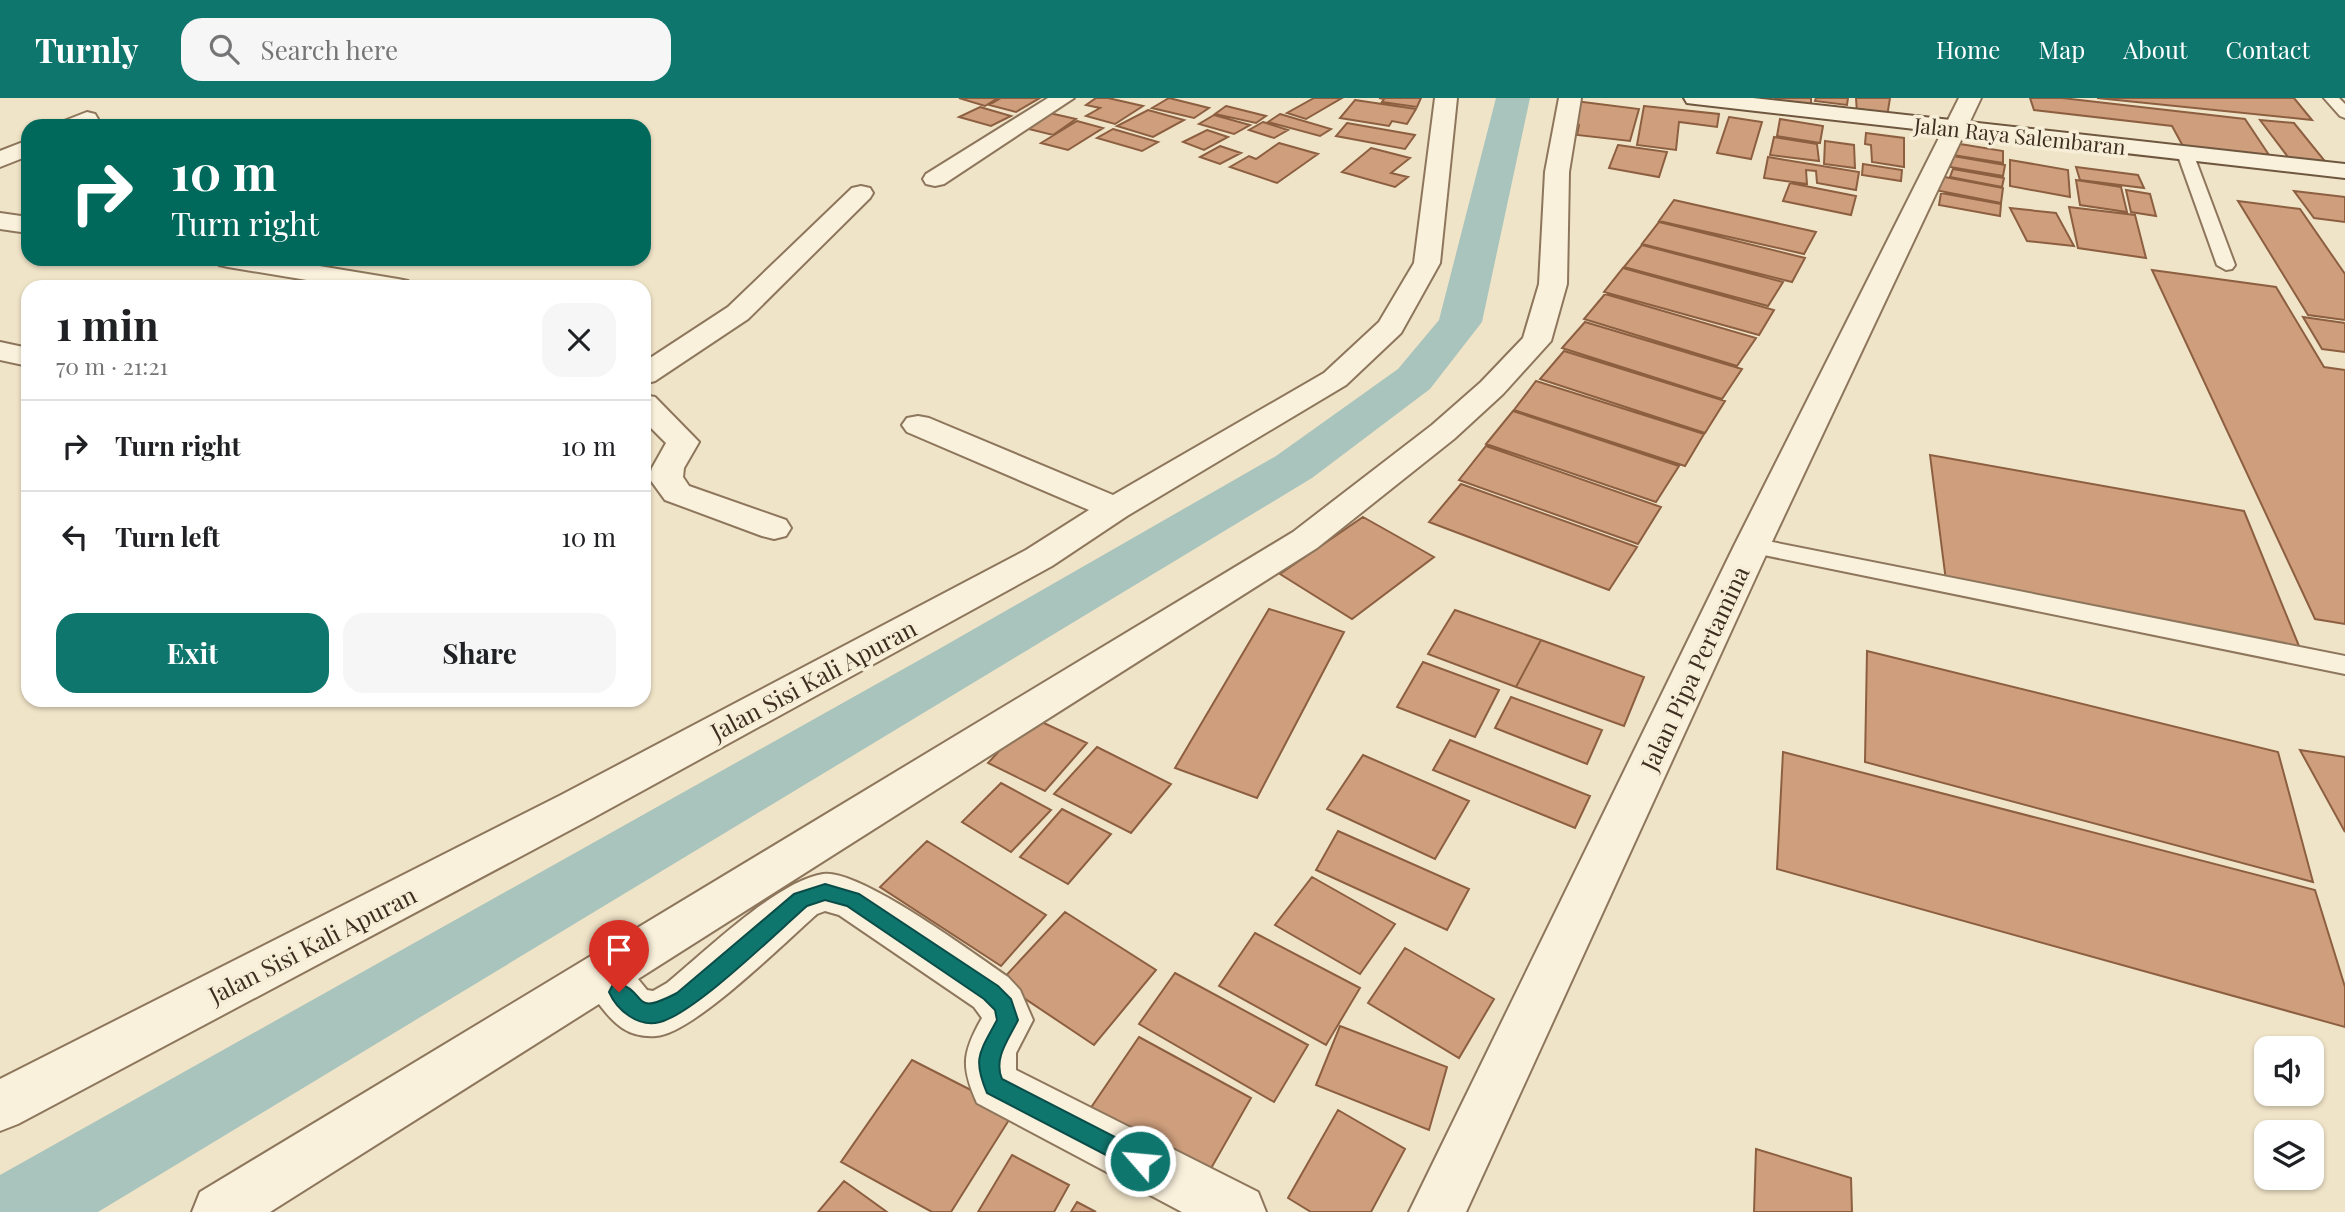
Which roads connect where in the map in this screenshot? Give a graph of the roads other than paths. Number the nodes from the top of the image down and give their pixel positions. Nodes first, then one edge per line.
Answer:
1 (1063, 98) edge
2 (1446, 98) edge
3 (1570, 98) edge
4 (1695, 98) edge
5 (2331, 98) edge
6 (1964, 113) edge
7 (2345, 113) edge
8 (21, 150) edge
9 (2185, 153) junction
10 (0, 160) edge
11 (2345, 171) edge
12 (935, 179) dead end
13 (862, 193) dead end
14 (0, 221) edge
15 (21, 224) edge
16 (2226, 265) dead end
17 (270, 266) edge
18 (356, 280) edge
19 (0, 351) edge
20 (21, 356) edge
21 (651, 370) edge
22 (651, 411) edge
23 (918, 425) dead end
24 (1115, 508) junction
25 (774, 528) dead end
26 (1752, 546) junction
27 (2345, 665) edge
28 (604, 974) junction
29 (0, 1106) edge
30 (220, 1212) edge
31 (1238, 1212) edge
32 (1437, 1212) edge

1 - 12 street
2 - 24 street, Jalan Sisi Kali Apuran
3 - 28 street
4 - 6 street, Jalan Raya Salembaran
5 - 7 lane
6 - 9 street, Jalan Raya Salembaran
6 - 26 street, Jalan Pipa Pertamina
8 - 10 street
9 - 11 street, Jalan Raya Salembaran
9 - 16 lane
13 - 21 street
14 - 15 street
17 - 18 street
19 - 20 street
22 - 25 street
23 - 24 street
24 - 29 street, Jalan Sisi Kali Apuran
26 - 27 lane
26 - 32 street, Jalan Pipa Pertamina
28 - 30 street
28 - 31 street

